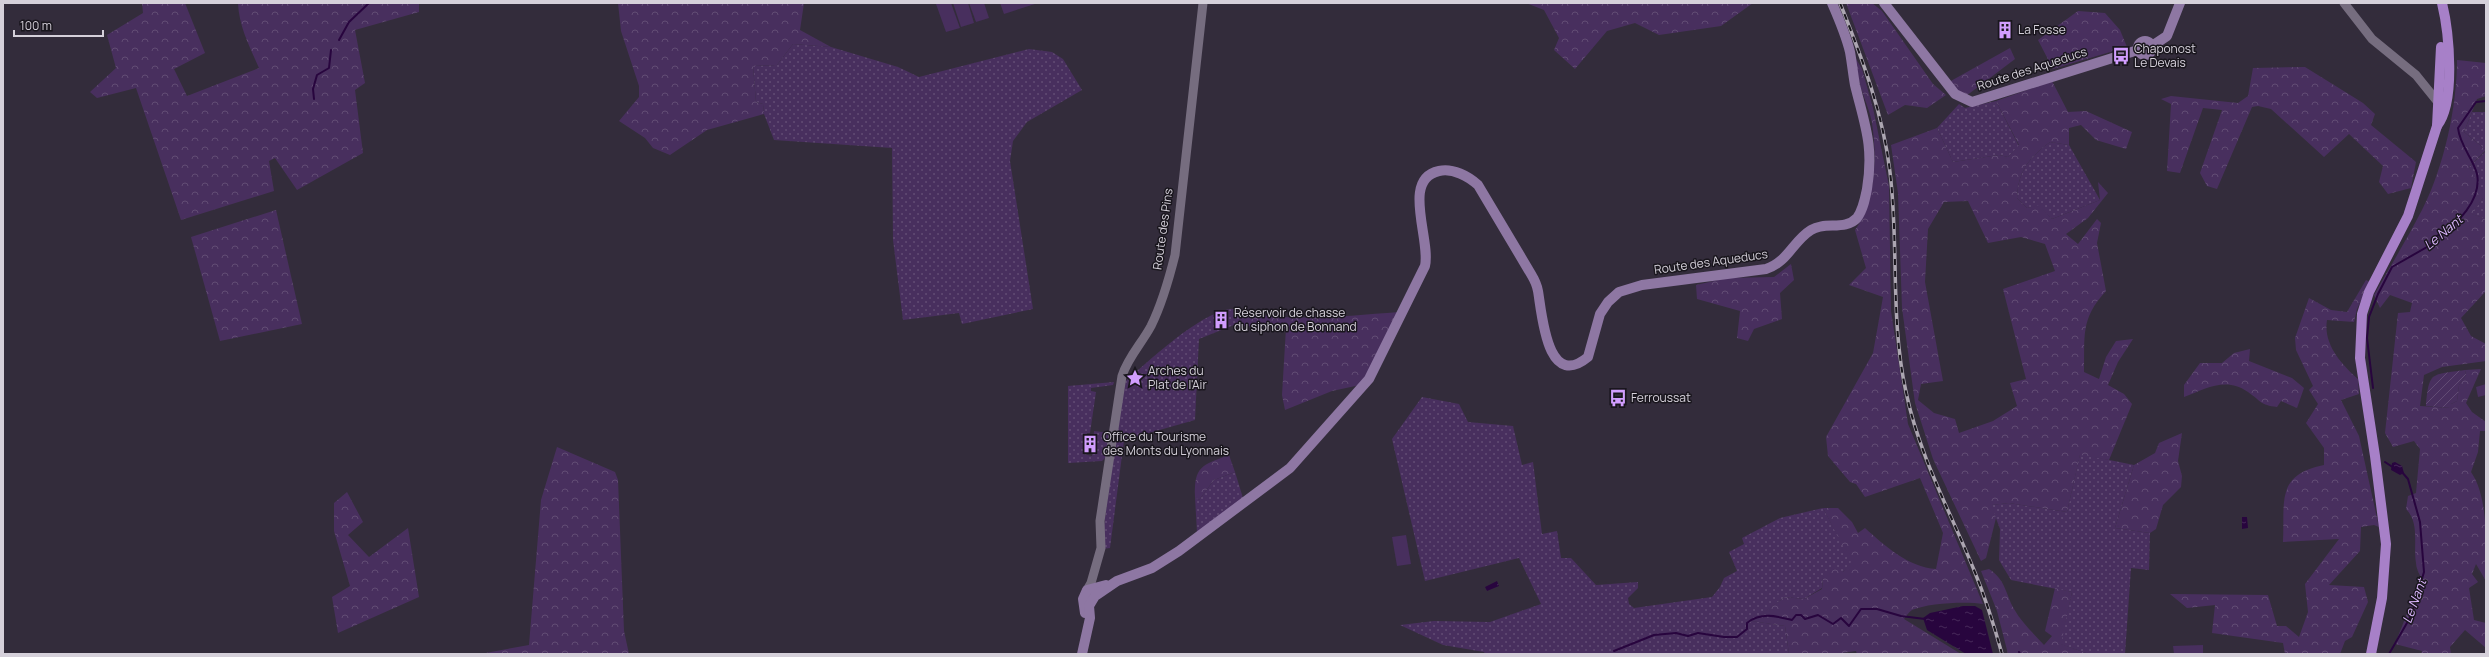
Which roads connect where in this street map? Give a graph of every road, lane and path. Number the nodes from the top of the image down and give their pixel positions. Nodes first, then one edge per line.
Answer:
1 (1203, 3) edge
2 (1832, 3) edge
3 (1884, 3) edge
4 (2180, 3) edge
5 (2344, 3) edge
6 (2436, 3) edge
7 (2442, 3) edge
8 (2442, 106) junction
9 (1090, 590) junction
10 (1082, 654) edge
11 (2371, 654) edge

1 - 9 street, Route des Pins
2 - 9 main road, Route des Aqueducs
3 - 4 main road, Route des Aqueducs
5 - 8 street
6 - 8 main road
7 - 8 main road
8 - 11 main road
9 - 10 main road

